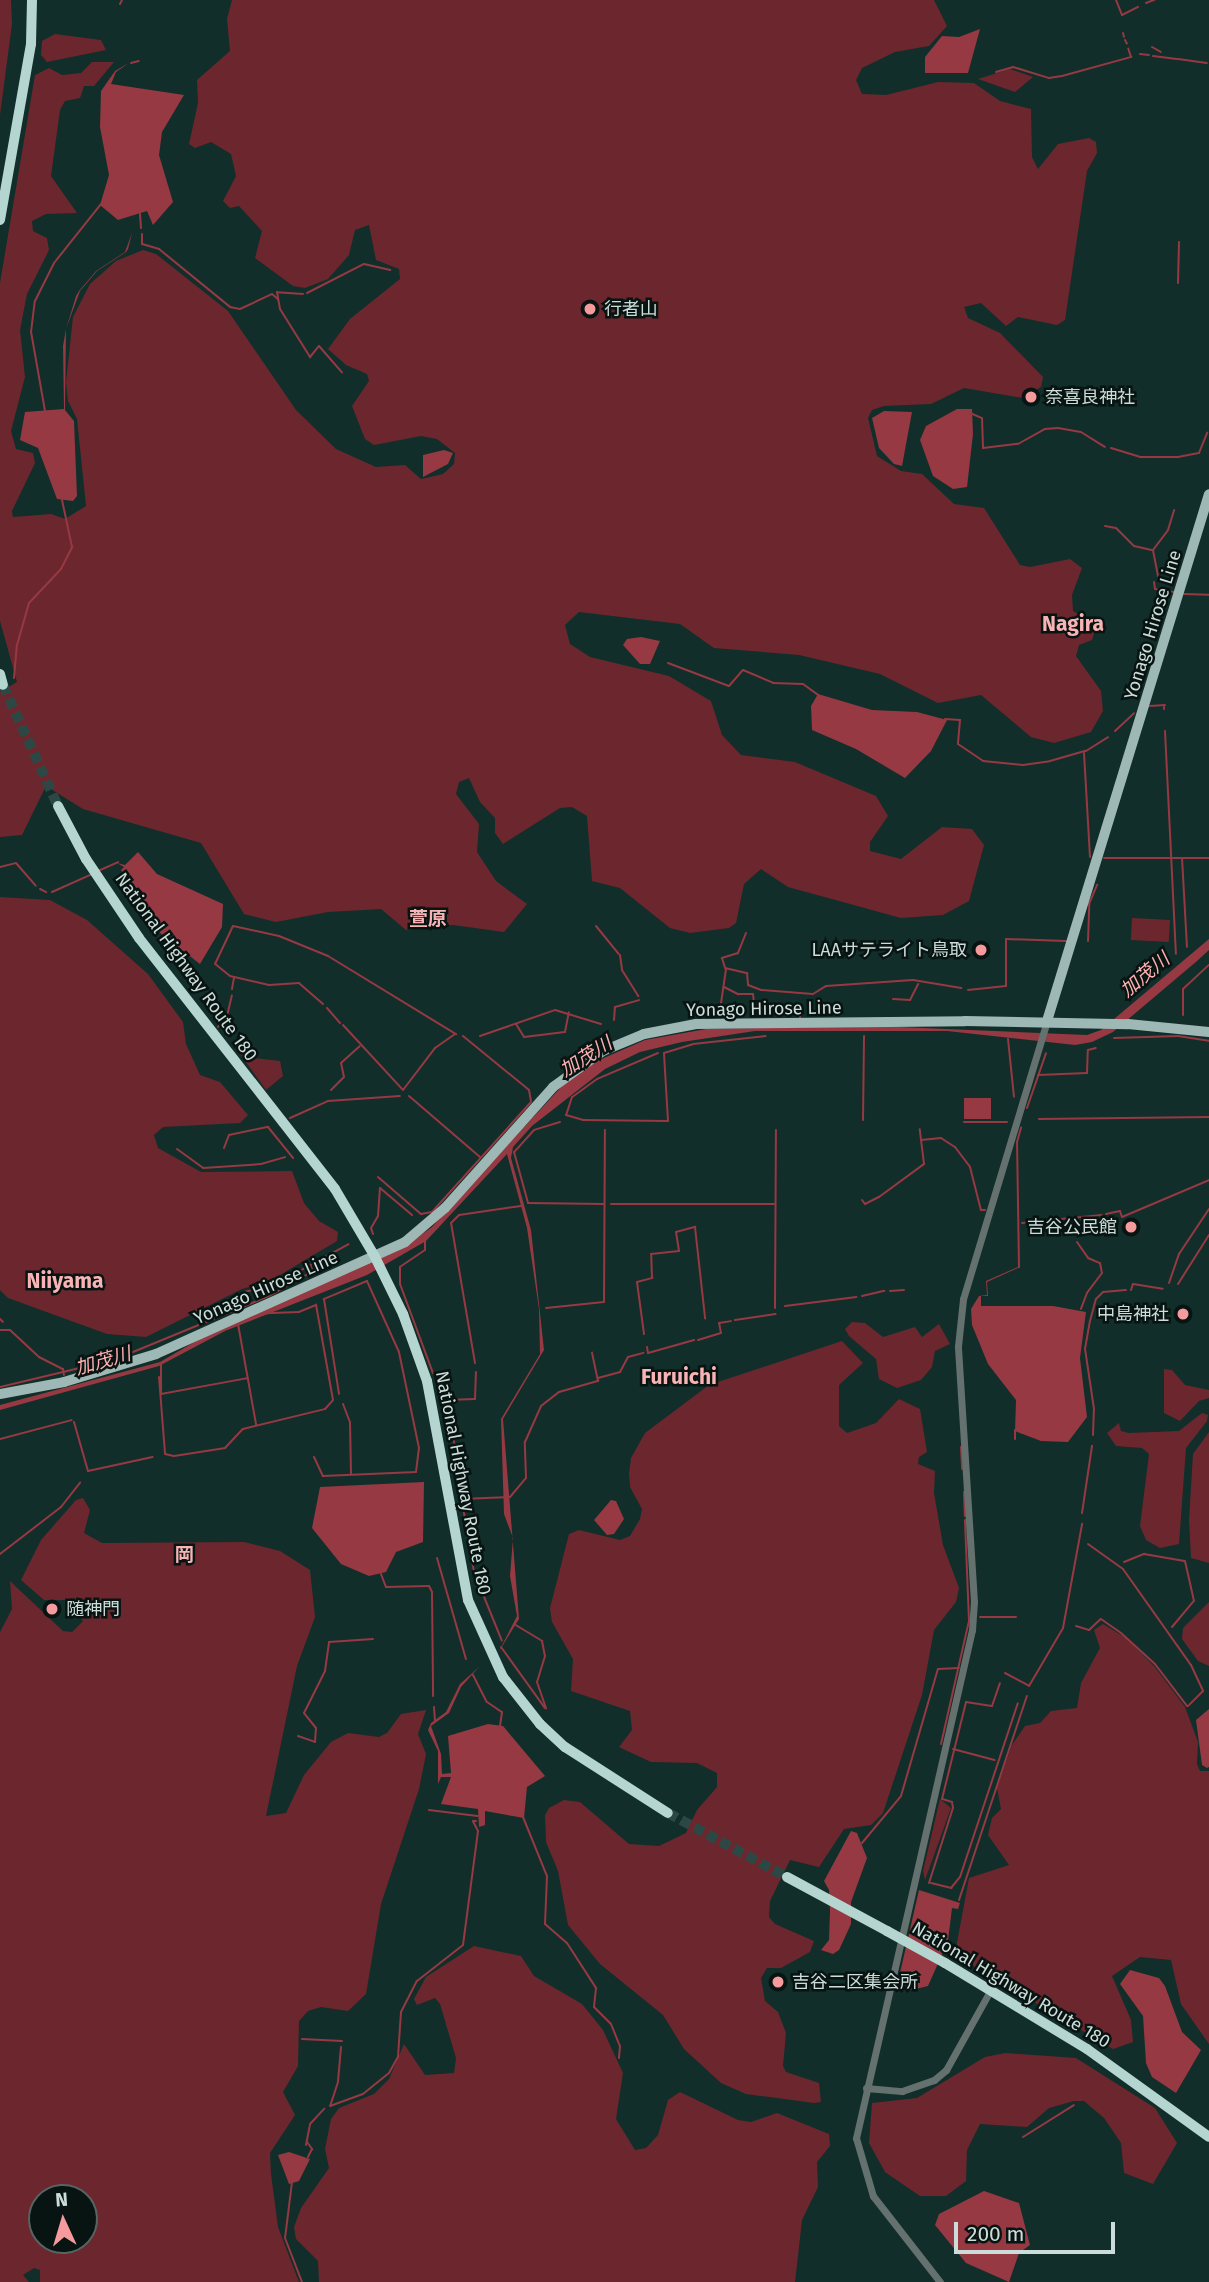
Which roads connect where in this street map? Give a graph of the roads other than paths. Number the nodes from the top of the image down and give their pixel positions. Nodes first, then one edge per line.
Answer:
1 (26, 0) edge
2 (32, 0) edge
3 (28, 58) junction
4 (0, 220) edge
5 (1209, 494) edge
6 (58, 806) tunnel mouth
7 (1045, 1027) junction
8 (1209, 1032) edge
9 (375, 1257) junction
10 (0, 1394) edge
11 (668, 1813) tunnel mouth
12 (787, 1877) tunnel mouth
13 (990, 1991) junction
14 (866, 2088) junction
15 (1209, 2137) edge
16 (940, 2282) edge

1 - 3 highway
2 - 3 highway
3 - 4 highway
5 - 7 main road, Yonago Hirose Line
6 - 9 highway, National Highway Route 180
7 - 8 main road
7 - 9 main road, Yonago Hirose Line
7 - 14 street
9 - 10 main road, Yonago Hirose Line
9 - 11 highway, National Highway Route 180
12 - 13 highway, National Highway Route 180, bridge
13 - 14 street
13 - 15 highway, National Highway Route 180
14 - 16 street

